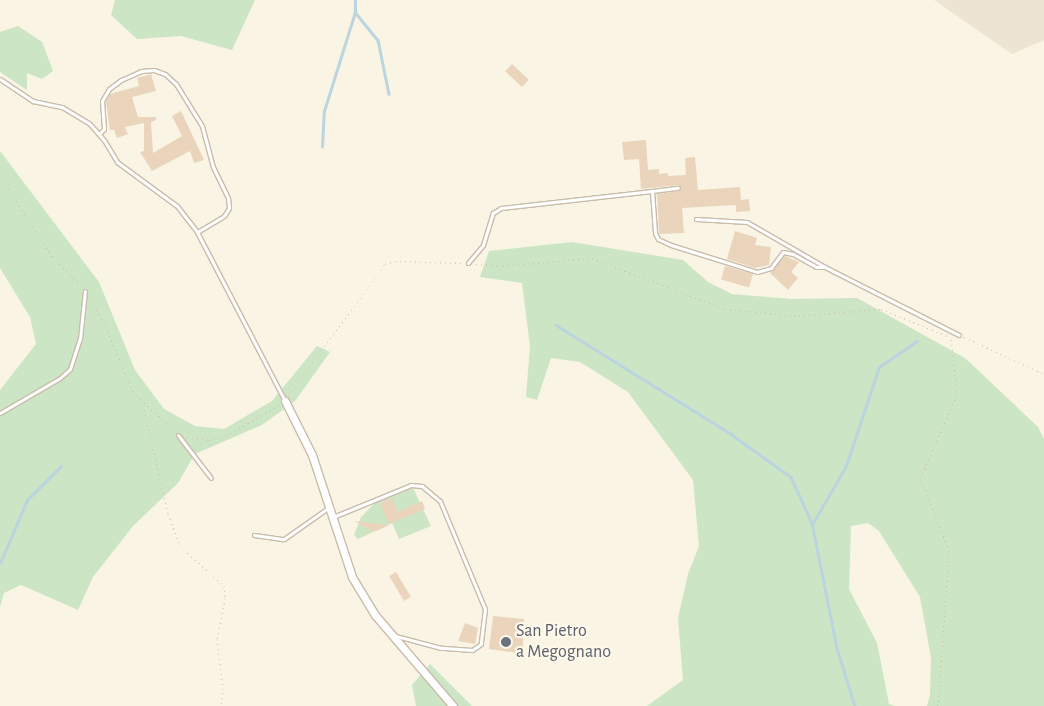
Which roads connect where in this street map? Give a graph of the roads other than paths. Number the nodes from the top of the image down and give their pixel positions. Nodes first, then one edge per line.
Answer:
1 (0, 79) edge
2 (99, 134) junction
3 (678, 188) dead end
4 (652, 191) junction
5 (696, 219) dead end
6 (196, 232) junction
7 (468, 264) road end
8 (825, 267) junction
9 (85, 291) road end
10 (959, 335) road end
11 (285, 401) joint
12 (0, 413) edge
13 (178, 435) road end
14 (211, 478) dead end
15 (329, 508) junction
16 (332, 518) junction
17 (254, 535) dead end
18 (389, 633) junction
19 (453, 706) edge

1 - 2 lane
2 - 6 lane
2 - 6 lane
3 - 4 lane
4 - 7 lane
4 - 8 lane
5 - 8 lane
6 - 11 lane
8 - 10 lane
9 - 12 lane
11 - 15 street
13 - 14 lane
15 - 16 street
15 - 17 lane
16 - 18 street
16 - 18 lane
18 - 19 street

